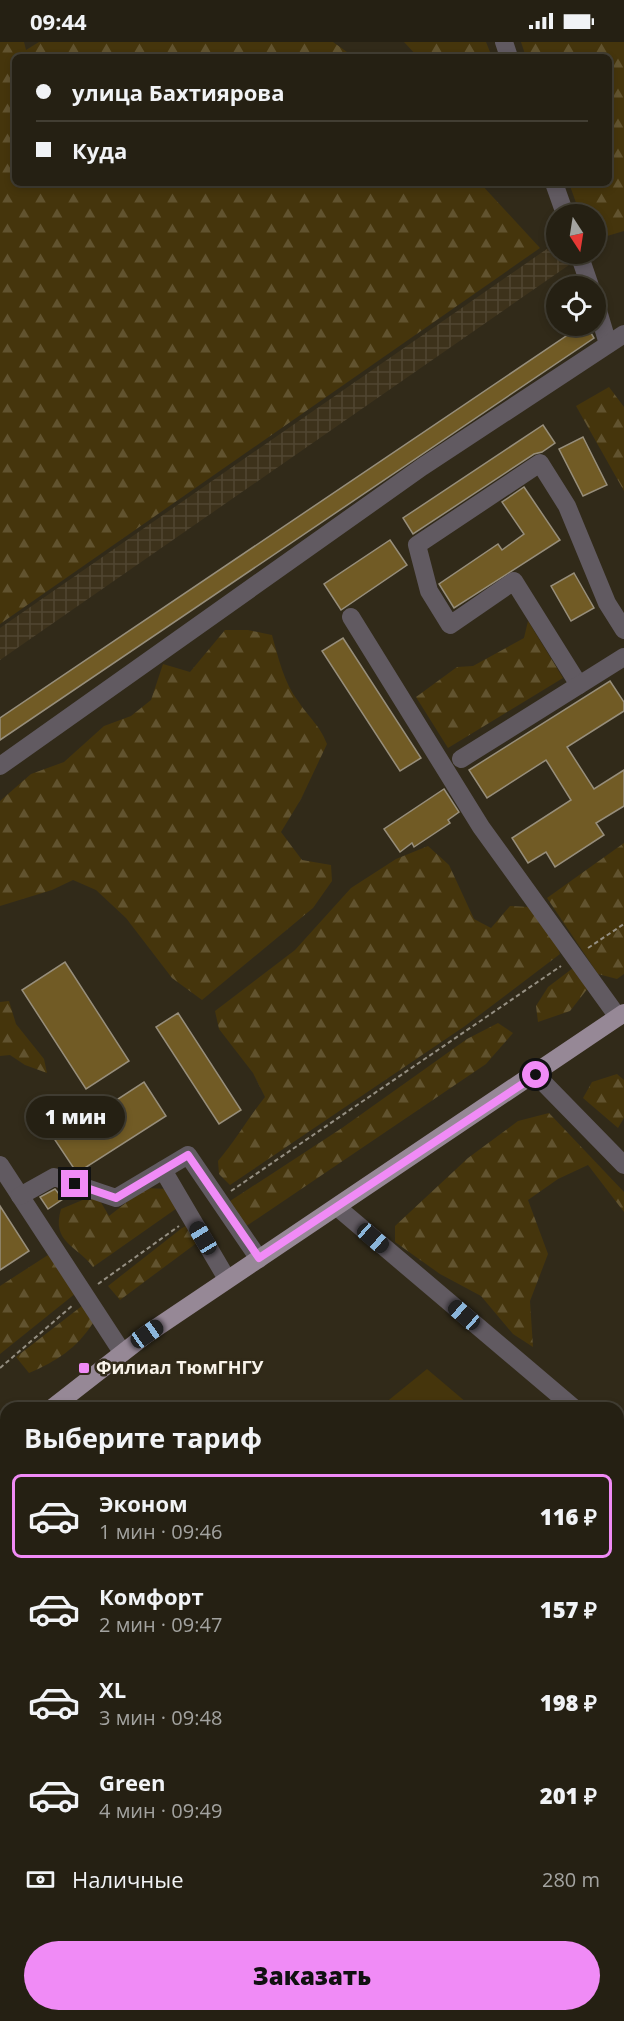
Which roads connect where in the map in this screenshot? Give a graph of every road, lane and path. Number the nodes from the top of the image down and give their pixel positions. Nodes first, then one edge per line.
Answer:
1 (555, 186) edge
2 (561, 204) edge
3 (624, 334) edge
4 (606, 336) edge
5 (608, 344) junction
6 (351, 617) dead end
7 (624, 630) edge
8 (624, 657) edge
9 (579, 685) junction
10 (461, 759) dead end
11 (0, 765) edge
12 (624, 924) edge
13 (575, 957) junction
14 (621, 1015) edge
15 (536, 1075) junction
16 (624, 1165) edge
17 (0, 1166) edge
18 (163, 1170) junction
19 (20, 1196) junction
20 (219, 1199) junction
21 (336, 1207) junction
22 (191, 1218) junction
23 (259, 1258) junction
24 (227, 1279) junction
25 (84, 1294) junction
26 (122, 1352) junction
27 (0, 1368) edge
28 (59, 1402) edge
29 (567, 1402) edge

1 - 2 street
3 - 5 street
4 - 5 street
5 - 11 street
6 - 13 street
7 - 9 street
8 - 9 street
9 - 10 street
12 - 13 path
13 - 14 street
13 - 20 path
14 - 15 main road
15 - 16 street
15 - 21 main road
17 - 19 street
18 - 19 street
18 - 20 street
18 - 22 street
19 - 25 street
20 - 23 street
21 - 23 main road
21 - 29 street
22 - 24 street
22 - 25 path
23 - 24 main road
24 - 26 main road
25 - 26 street
25 - 27 path
26 - 28 main road

